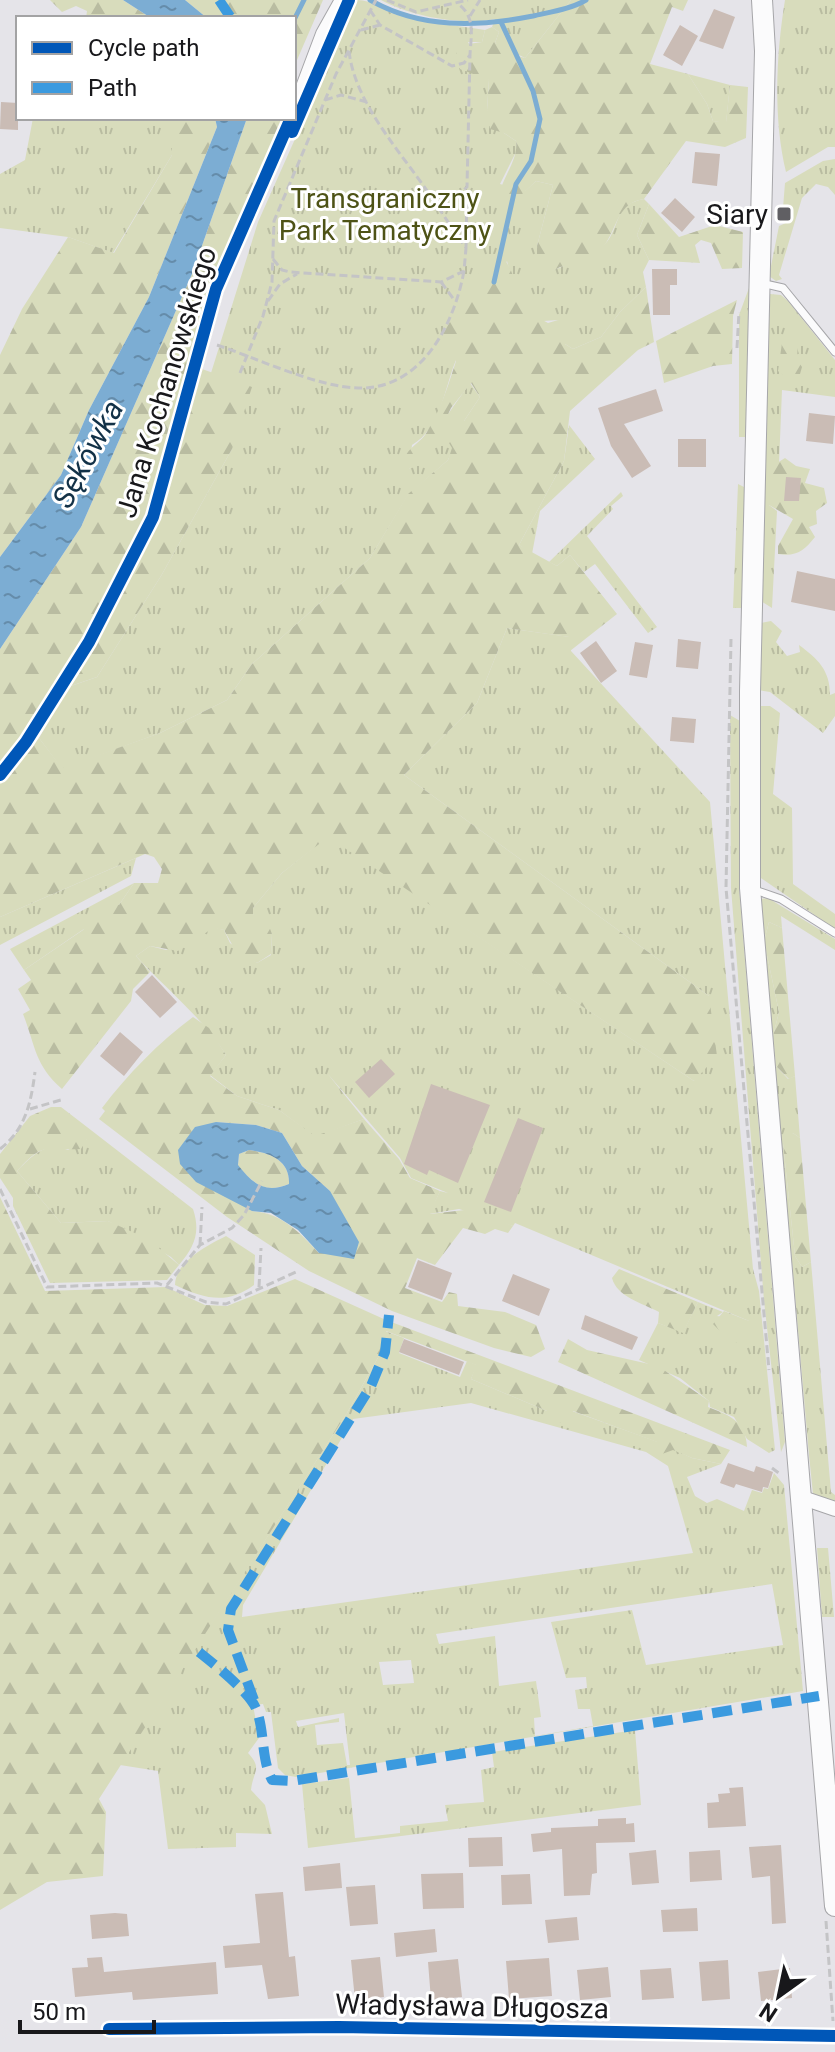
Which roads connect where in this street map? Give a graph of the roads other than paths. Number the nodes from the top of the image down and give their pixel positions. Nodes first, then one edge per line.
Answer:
1 (342, 0) edge
2 (762, 0) edge
3 (296, 106) edge
4 (290, 120) edge
5 (760, 283) junction
6 (835, 352) edge
7 (0, 775) edge
8 (750, 888) junction
9 (835, 933) edge
10 (800, 1497) junction
11 (835, 1509) edge
12 (835, 1906) edge
13 (109, 2029) dead end
14 (835, 2036) edge

1 - 3 street
2 - 5 main road
4 - 7 street, Jana Kochanowskiego
5 - 6 lane
5 - 8 main road
8 - 9 lane
8 - 10 main road
10 - 11 street
10 - 12 main road
13 - 14 street, Władysława Długosza

